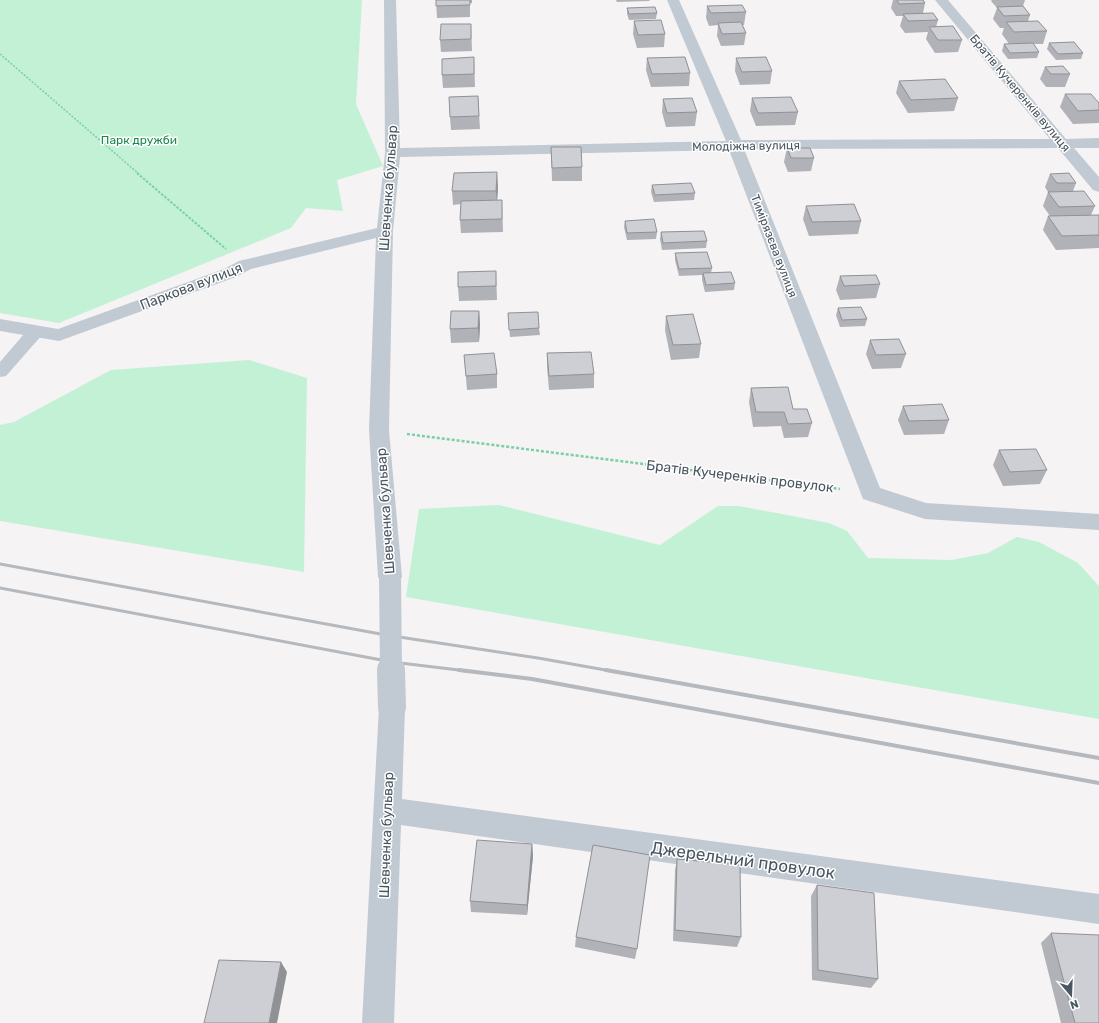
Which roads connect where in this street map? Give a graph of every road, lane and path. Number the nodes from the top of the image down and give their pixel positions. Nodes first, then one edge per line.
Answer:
1 (390, 0) edge
2 (673, 0) edge
3 (941, 0) edge
4 (0, 54) edge
5 (1099, 143) edge
6 (1064, 144) junction
7 (735, 145) junction
8 (393, 153) junction
9 (1099, 187) edge
10 (385, 231) junction
11 (245, 264) junction
12 (0, 325) edge
13 (36, 331) junction
14 (0, 372) edge
15 (379, 430) junction
16 (871, 493) junction
17 (1099, 522) edge
18 (387, 810) junction
19 (1099, 909) edge
20 (378, 1023) edge

1 - 8 street, Шевченка бульвар
2 - 7 street, Тимірязєва вулиця
3 - 6 street, Братів Кучеренків вулиця
4 - 11 path
5 - 6 street, Молодіжна вулиця
6 - 7 street, Молодіжна вулиця
6 - 9 street, Братів Кучеренків вулиця
7 - 8 street, Молодіжна вулиця
7 - 16 street, Тимірязєва вулиця
8 - 10 street, Шевченка бульвар
10 - 11 street, Паркова вулиця
10 - 15 street, Шевченка бульвар
11 - 13 street, Паркова вулиця
12 - 13 street, Паркова вулиця
13 - 14 lane
15 - 16 path, Братів Кучеренків провулок
15 - 18 street, Шевченка бульвар, bridge
16 - 17 street
18 - 19 street, Джерельний провулок
18 - 20 street, Шевченка бульвар

